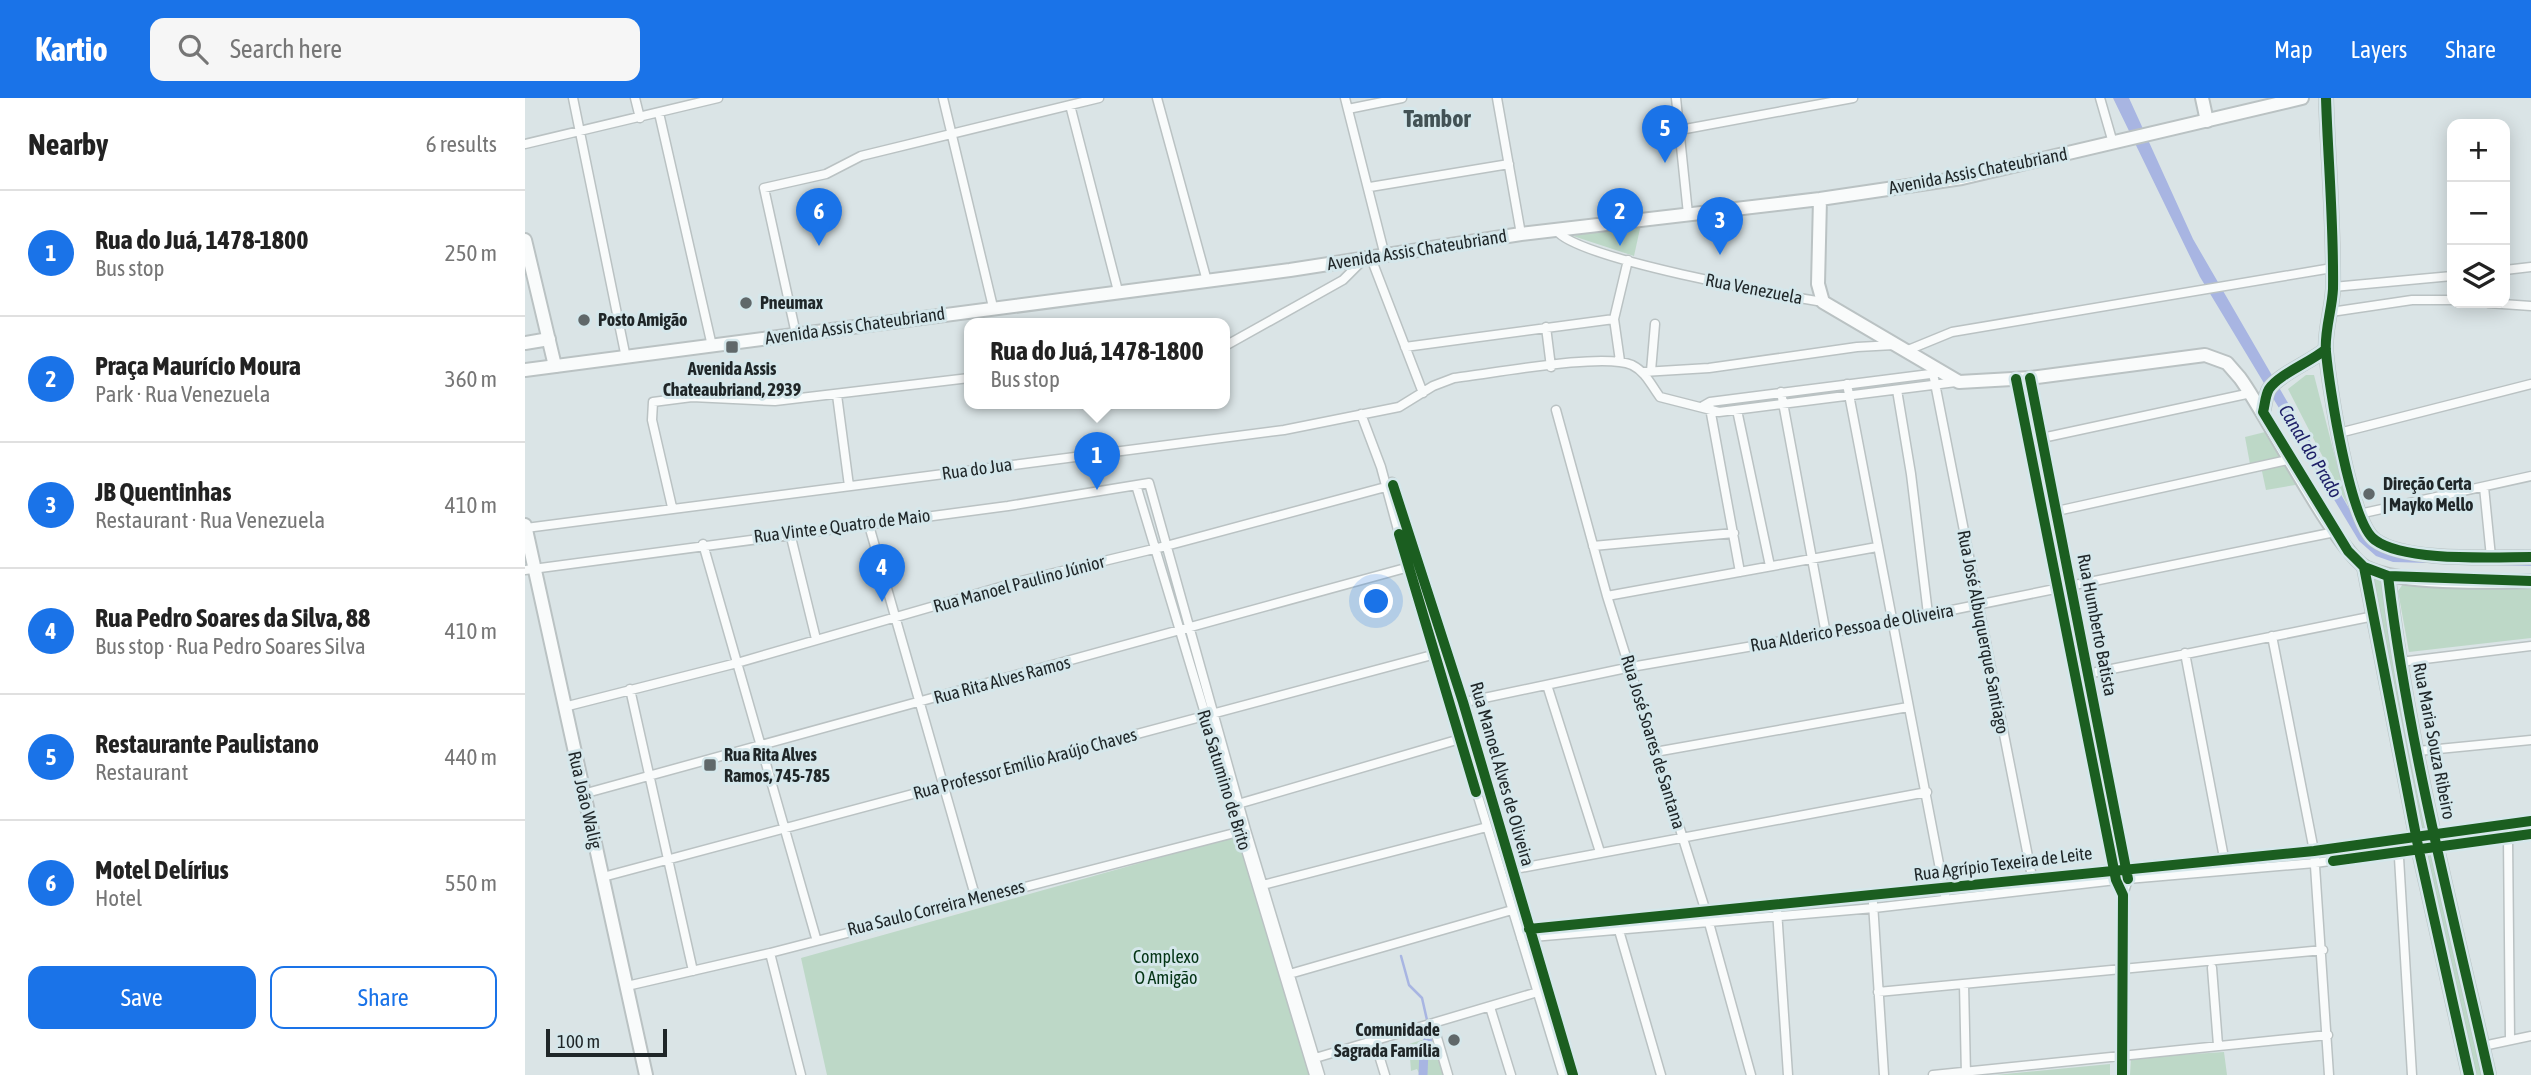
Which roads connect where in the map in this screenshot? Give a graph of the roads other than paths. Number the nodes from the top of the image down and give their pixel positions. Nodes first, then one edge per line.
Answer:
1 (573, 98) edge
2 (635, 98) edge
3 (718, 98) edge
4 (943, 98) edge
5 (1100, 98) edge
6 (1157, 98) edge
7 (1345, 98) edge
8 (1402, 98) edge
9 (1497, 98) edge
10 (1676, 98) edge
11 (1853, 98) edge
12 (2100, 98) edge
13 (2202, 98) edge
14 (2302, 98) edge
15 (2326, 98) edge
16 (702, 100) edge
17 (1070, 105) junction
18 (1348, 108) junction
19 (659, 113) junction
20 (640, 118) junction
21 (2207, 121) junction
22 (1680, 130) junction
23 (580, 132) junction
24 (952, 134) junction
25 (2117, 143) junction
26 (525, 144) edge
27 (1509, 164) junction
28 (1370, 187) junction
29 (1820, 199) junction
30 (1689, 214) junction
31 (1557, 231) junction
32 (1521, 234) junction
33 (525, 240) edge
34 (1385, 256) junction
35 (1368, 258) junction
36 (1628, 260) junction
37 (2531, 267) edge
38 (2332, 268) junction
39 (2510, 269) edge
40 (2447, 276) edge
41 (1206, 281) junction
42 (2333, 287) junction
43 (1118, 291) junction
44 (2447, 300) edge
45 (1823, 302) junction
46 (2510, 305) edge
47 (2531, 306) edge
48 (993, 307) junction
49 (2331, 312) junction
50 (1614, 319) junction
51 (1655, 324) dead end
52 (1546, 327) junction
53 (796, 334) junction
54 (549, 339) junction
55 (525, 343) edge
56 (1230, 343) edge
57 (712, 346) junction
58 (1405, 347) junction
59 (1903, 348) junction
60 (2326, 349) junction
61 (626, 358) junction
62 (1620, 361) junction
63 (555, 366) junction
64 (1551, 367) junction
65 (525, 370) edge
66 (1647, 372) junction
67 (1937, 377) junction
68 (964, 379) edge
69 (2016, 379) junction
70 (2030, 379) junction
71 (1847, 384) junction
72 (2531, 384) edge
73 (1897, 390) junction
74 (1781, 392) junction
75 (1423, 393) junction
76 (2251, 393) junction
77 (837, 395) junction
78 (1849, 397) junction
79 (1782, 404) junction
80 (1708, 406) junction
81 (2264, 407) junction
82 (1556, 410) dead end
83 (1737, 410) junction
84 (1361, 414) junction
85 (2339, 433) junction
86 (2042, 438) junction
87 (2291, 459) junction
88 (2531, 476) edge
89 (1149, 484) joint
90 (1136, 485) junction
91 (849, 486) junction
92 (1389, 486) junction
93 (2484, 486) junction
94 (672, 507) junction
95 (2057, 511) junction
96 (2359, 514) junction
97 (868, 522) junction
98 (525, 527) edge
99 (2335, 532) junction
100 (790, 533) junction
101 (1734, 533) junction
102 (703, 544) junction
103 (1166, 546) junction
104 (1593, 546) junction
105 (1877, 547) junction
106 (1155, 549) junction
107 (2531, 556) edge
108 (2491, 557) junction
109 (1812, 559) junction
110 (1420, 564) junction
111 (1770, 566) junction
112 (1408, 567) junction
113 (2364, 567) junction
114 (530, 569) edge
115 (1740, 572) junction
116 (2389, 576) junction
117 (2531, 581) edge
118 (2071, 585) junction
119 (2059, 587) junction
120 (1607, 596) junction
121 (1976, 605) junction
122 (1928, 614) junction
123 (2374, 616) junction
124 (896, 618) junction
125 (1893, 622) junction
126 (1191, 627) junction
127 (1179, 631) junction
128 (1826, 634) junction
129 (2272, 636) junction
130 (816, 639) junction
131 (2531, 646) edge
132 (1447, 651) junction
133 (2185, 653) junction
134 (1435, 654) junction
135 (2400, 662) junction
136 (737, 663) junction
137 (1631, 667) junction
138 (2089, 673) junction
139 (2077, 676) junction
140 (1547, 685) junction
141 (630, 689) junction
142 (1463, 702) junction
143 (920, 703) junction
144 (1451, 705) junction
145 (564, 707) junction
146 (1908, 707) junction
147 (1214, 713) junction
148 (1205, 716) junction
149 (1460, 739) junction
150 (2531, 740) edge
151 (761, 744) junction
152 (2418, 751) junction
153 (1655, 752) junction
154 (648, 775) junction
155 (945, 786) junction
156 (1927, 792) junction
157 (583, 793) junction
158 (1238, 804) junction
159 (2531, 821) edge
160 (1487, 827) junction
161 (785, 829) junction
162 (1242, 831) junction
163 (2531, 834) edge
164 (1682, 835) junction
165 (2508, 838) junction
166 (2398, 841) junction
167 (2436, 842) junction
168 (2418, 845) junction
169 (2314, 851) junction
170 (1600, 852) junction
171 (2400, 854) junction
172 (2225, 859) junction
173 (667, 860) junction
174 (2315, 863) junction
175 (2127, 868) junction
176 (1512, 869) junction
177 (2114, 869) junction
178 (2226, 871) junction
179 (1501, 872) junction
180 (603, 877) junction
181 (2032, 879) junction
182 (2128, 879) junction
183 (2116, 880) junction
184 (1260, 886) junction
185 (1944, 889) junction
186 (2034, 890) junction
187 (2123, 895) junction
188 (1873, 896) junction
189 (976, 899) junction
190 (1945, 901) junction
191 (1777, 905) junction
192 (1874, 908) junction
193 (1512, 910) junction
194 (1706, 912) junction
195 (1778, 915) junction
196 (1708, 922) junction
197 (1618, 926) junction
198 (1525, 933) junction
199 (816, 938) junction
200 (2323, 950) junction
201 (769, 953) junction
202 (2123, 968) junction
203 (2212, 968) dead end
204 (693, 971) junction
205 (1286, 975) junction
206 (1964, 984) junction
207 (627, 986) junction
208 (1542, 991) junction
209 (1878, 992) junction
210 (1490, 1007) junction
211 (1433, 1024) junction
212 (2328, 1035) junction
213 (2531, 1036) edge
214 (1374, 1039) junction
215 (2510, 1039) junction
216 (2218, 1045) junction
217 (2483, 1046) junction
218 (2123, 1053) junction
219 (1312, 1059) junction
220 (1966, 1073) edge
221 (646, 1075) edge
222 (801, 1075) edge
223 (1314, 1075) edge
224 (1320, 1075) edge
225 (1385, 1075) edge
226 (1448, 1075) edge
227 (1511, 1075) edge
228 (1563, 1075) edge
229 (1573, 1075) edge
230 (1661, 1075) edge
231 (1751, 1075) edge
232 (1788, 1075) edge
233 (1884, 1075) edge
234 (1933, 1075) edge
235 (2122, 1075) edge
236 (2329, 1075) edge
237 (2412, 1075) edge
238 (2469, 1075) edge
239 (2489, 1075) edge

1 - 23 street
2 - 20 street
3 - 16 street
4 - 24 street
5 - 17 street
6 - 41 street
7 - 18 street
8 - 18 street
9 - 27 street
10 - 22 street
11 - 22 street
12 - 25 street
13 - 21 main road
14 - 21 main road, Avenida Assis Chateubriand
15 - 38 main road
16 - 19 street
17 - 24 street
17 - 43 street
18 - 28 street
19 - 20 street
19 - 57 street
20 - 23 street
21 - 25 main road, Avenida Assis Chateubriand
22 - 30 street
23 - 26 street
23 - 61 street
24 - 48 street
24 - 53 street
25 - 29 main road, Avenida Assis Chateubriand
27 - 28 street
27 - 32 street
28 - 34 street
29 - 30 main road, Avenida Assis Chateubriand
29 - 45 main road
30 - 31 main road, Avenida Assis Chateubriand
31 - 32 main road, Avenida Assis Chateubriand
31 - 36 street, Rua Venezuela
32 - 34 main road, Avenida Assis Chateubriand
33 - 54 main road
34 - 35 main road, Avenida Assis Chateubriand
35 - 41 main road, Avenida Assis Chateubriand
35 - 56 street
35 - 58 street
36 - 45 street, Rua Venezuela
36 - 50 street
37 - 39 street
38 - 42 main road
38 - 59 street
40 - 42 street
41 - 43 main road, Avenida Assis Chateubriand
42 - 49 main road
43 - 48 main road, Avenida Assis Chateubriand
44 - 49 street
45 - 59 main road, Rua Venezuela
46 - 47 street
48 - 53 main road, Avenida Assis Chateubriand
49 - 60 main road
50 - 52 street
50 - 62 street
51 - 66 street
52 - 58 street
52 - 64 street
53 - 57 main road, Avenida Assis Chateubriand
54 - 55 main road
54 - 63 main road
57 - 61 main road, Avenida Assis Chateubriand
58 - 75 street
59 - 66 street
59 - 67 main road, Rua Venezuela
60 - 81 main road
60 - 85 main road
61 - 63 main road, Avenida Assis Chateubriand
62 - 64 street, Rua do Jua
62 - 66 street
63 - 65 main road, Avenida Assis Chateubriand
64 - 75 street, Rua do Jua
66 - 80 street
67 - 69 main road
67 - 71 street
67 - 73 street
67 - 121 street, Rua José Albuquerque Santiago
68 - 77 street
69 - 70 main road
69 - 119 street, Rua Humberto Batista
70 - 76 main road
70 - 86 street, Rua Humberto Batista
71 - 74 street
71 - 78 street
72 - 85 street
73 - 78 street
73 - 122 street
74 - 79 street
74 - 80 street
75 - 84 street, Rua do Jua
76 - 81 main road
76 - 86 street
77 - 91 street
77 - 94 street
78 - 79 street
78 - 105 street
79 - 83 street
79 - 109 street
80 - 83 street
80 - 101 street
81 - 87 main road
82 - 104 street, Rua José Soares de Santana
83 - 111 street
84 - 91 street, Rua do Jua
84 - 92 street, Rua Manoel Alves de Oliveira
85 - 96 main road
86 - 95 street, Rua Humberto Batista
87 - 95 street
87 - 99 main road
88 - 93 street
89 - 90 street, Rua Vinte e Quatro de Maio
89 - 103 street, Rua Satumino de Brito
90 - 97 street, Rua Vinte e Quatro de Maio
90 - 106 street, Rua Satumino de Brito
91 - 94 street, Rua do Jua
92 - 103 street, Rua Manoel Paulino Júnior
92 - 110 street, Rua Manoel Alves de Oliveira
92 - 112 street, Rua Manoel Alves de Oliveira
93 - 96 street
93 - 108 street
94 - 98 street, Rua do Jua
95 - 118 street, Rua Humberto Batista
96 - 108 main road
97 - 100 street, Rua Vinte e Quatro de Maio
97 - 124 street
98 - 114 main road, Rua João Walig
99 - 113 main road
99 - 118 street, Rua Alderico Pessoa de Oliveira
100 - 102 street, Rua Vinte e Quatro de Maio
100 - 130 street
101 - 104 street
101 - 115 street
102 - 114 street, Rua Vinte e Quatro de Maio
102 - 136 street
103 - 106 street, Rua Manoel Paulino Júnior
103 - 126 street, Rua Satumino de Brito
104 - 120 street, Rua José Soares de Santana
105 - 109 street
105 - 125 street
106 - 124 street, Rua Manoel Paulino Júnior
106 - 127 street, Rua Satumino de Brito
107 - 108 main road
109 - 111 street
109 - 128 street
110 - 112 street, Rua Rita Alves Ramos
110 - 132 street, Rua Manoel Alves de Oliveira
111 - 115 street
112 - 126 street, Rua Rita Alves Ramos
112 - 134 street, Rua Manoel Alves de Oliveira
113 - 116 main road
113 - 123 main road, Rua Maria Souza Ribeiro
114 - 145 main road, Rua João Walig
115 - 120 street
116 - 117 main road
116 - 135 main road, Rua Maria Souza Ribeiro
118 - 119 street, Rua Alderico Pessoa de Oliveira
118 - 138 street, Rua Humberto Batista
119 - 121 street, Rua Alderico Pessoa de Oliveira
119 - 139 street, Rua Humberto Batista
120 - 137 street, Rua José Soares de Santana
121 - 122 street, Rua Alderico Pessoa de Oliveira
121 - 181 street, Rua José Albuquerque Santiago
122 - 125 street, Rua Alderico Pessoa de Oliveira
123 - 129 street
123 - 168 main road, Rua Maria Souza Ribeiro
124 - 130 street, Rua Manoel Paulino Júnior
124 - 143 street
125 - 128 street, Rua Alderico Pessoa de Oliveira
125 - 146 street
126 - 127 street, Rua Rita Alves Ramos
126 - 147 street, Rua Satumino de Brito
127 - 143 street, Rua Rita Alves Ramos
127 - 148 street, Rua Satumino de Brito
128 - 137 street, Rua Alderico Pessoa de Oliveira
129 - 133 street
129 - 169 street
130 - 136 street, Rua Manoel Paulino Júnior
131 - 135 street
132 - 134 street, Rua Professor Emílio Araújo Chaves
132 - 142 street, Rua Manoel Alves de Oliveira
133 - 138 street
133 - 172 street
134 - 144 street, Rua Manoel Alves de Oliveira
134 - 147 street, Rua Professor Emílio Araújo Chaves
135 - 152 main road, Rua Maria Souza Ribeiro
136 - 141 street, Rua Manoel Paulino Júnior
136 - 151 street
137 - 140 street, Rua Alderico Pessoa de Oliveira
137 - 153 street, Rua José Soares de Santana
138 - 139 street
138 - 175 street, Rua Humberto Batista
139 - 177 street, Rua Humberto Batista
140 - 142 street, Rua Alderico Pessoa de Oliveira
140 - 170 street
141 - 145 street, Rua Manoel Paulino Júnior
141 - 154 street
142 - 144 street, Rua Alderico Pessoa de Oliveira
142 - 176 street, Rua Manoel Alves de Oliveira
143 - 151 street, Rua Rita Alves Ramos
143 - 155 street
144 - 149 street, Rua Manoel Alves de Oliveira
145 - 157 main road, Rua João Walig
146 - 153 street
146 - 156 street
147 - 148 street, Rua Professor Emílio Araújo Chaves
147 - 158 street, Rua Satumino de Brito
148 - 155 street, Rua Professor Emílio Araújo Chaves
148 - 162 street, Rua Satumino de Brito
149 - 158 street
149 - 160 street, Rua Manoel Alves de Oliveira
150 - 152 street
151 - 154 street, Rua Rita Alves Ramos
151 - 161 street
152 - 167 main road, Rua Maria Souza Ribeiro
153 - 164 street, Rua José Soares de Santana
154 - 157 street, Rua Rita Alves Ramos
154 - 173 street
155 - 161 street, Rua Professor Emílio Araújo Chaves
155 - 189 street
156 - 164 street
156 - 185 street
157 - 180 main road, Rua João Walig
158 - 162 street, Rua Satumino de Brito
159 - 167 street, Rua Agrípio Texeira de Leite
160 - 179 street, Rua Manoel Alves de Oliveira
160 - 184 street
161 - 173 street, Rua Professor Emílio Araújo Chaves
161 - 199 street
162 - 184 street, Rua Satumino de Brito
162 - 189 street, Rua Saulo Correira Meneses
163 - 165 street, Rua Agrípio Texeira de Leite
164 - 170 street
164 - 194 street, Rua José Soares de Santana
165 - 167 street, Rua Agrípio Texeira de Leite
165 - 215 street
166 - 168 street, Rua Agrípio Texeira de Leite
166 - 169 street, Rua Agrípio Texeira de Leite
166 - 171 street
167 - 168 street, Rua Agrípio Texeira de Leite
167 - 168 street, Rua Agrípio Texeira de Leite
167 - 217 main road, Rua Maria Souza Ribeiro
168 - 171 street, Rua Agrípio Texeira de Leite
168 - 238 main road, Rua Maria Souza Ribeiro
169 - 172 street, Rua Agrípio Texeira de Leite
169 - 174 street
170 - 176 street
171 - 174 street, Rua Agrípio Texeira de Leite
171 - 237 street
172 - 175 street, Rua Agrípio Texeira de Leite
172 - 178 street
173 - 180 street, Rua Professor Emílio Araújo Chaves
173 - 204 street
174 - 178 street, Rua Agrípio Texeira de Leite
174 - 200 street
175 - 177 street, Rua Agrípio Texeira de Leite
175 - 182 street, Rua Humberto Batista
176 - 179 street
176 - 198 street, Rua Manoel Alves de Oliveira
177 - 181 street, Rua Agrípio Texeira de Leite
177 - 183 street, Rua Humberto Batista
178 - 182 street, Rua Agrípio Texeira de Leite
179 - 193 street, Rua Manoel Alves de Oliveira
180 - 207 main road, Rua João Walig
181 - 185 street, Rua Agrípio Texeira de Leite
181 - 186 street, Rua José Albuquerque Santiago
182 - 183 street, Rua Agrípio Texeira de Leite
182 - 187 street
183 - 186 street, Rua Agrípio Texeira de Leite
183 - 187 street, Rua Humberto Batista
184 - 205 street, Rua Satumino de Brito
185 - 188 street, Rua Agrípio Texeira de Leite
185 - 190 street
186 - 190 street, Rua Agrípio Texeira de Leite
187 - 202 street
188 - 191 street, Rua Agrípio Texeira de Leite
188 - 192 street
189 - 199 street, Rua Saulo Correira Meneses
190 - 192 street, Rua Agrípio Texeira de Leite
191 - 194 street, Rua Agrípio Texeira de Leite
191 - 195 street
192 - 195 street, Rua Agrípio Texeira de Leite
192 - 209 street
193 - 198 street, Rua Manoel Alves de Oliveira
193 - 205 street
194 - 196 street, Rua José Soares de Santana
194 - 197 street, Rua Agrípio Texeira de Leite
195 - 196 street, Rua Agrípio Texeira de Leite
195 - 232 street
196 - 197 street, Rua Agrípio Texeira de Leite
196 - 231 street, Rua José Soares de Santana
197 - 198 street, Rua Agrípio Texeira de Leite
197 - 230 street
198 - 208 street, Rua Manoel Alves de Oliveira
199 - 201 street, Rua Saulo Correira Meneses
200 - 202 street
200 - 212 street
201 - 204 street, Rua Saulo Correira Meneses
201 - 222 street
202 - 206 street
202 - 218 street
203 - 216 street
204 - 207 street, Rua Saulo Correira Meneses
205 - 219 street, Rua Satumino de Brito
206 - 209 street
206 - 220 street
207 - 221 main road, Rua João Walig
208 - 210 street
208 - 228 street, Rua Manoel Alves de Oliveira
208 - 229 street, Rua Manoel Alves de Oliveira
209 - 233 street
210 - 211 street
210 - 227 street
211 - 214 street
211 - 226 street
212 - 216 street
212 - 236 street
213 - 215 street
214 - 219 street
214 - 225 street
215 - 217 street
216 - 218 street
217 - 239 main road, Rua Maria Souza Ribeiro
218 - 220 street
218 - 235 street
219 - 223 street, Rua Satumino de Brito
219 - 224 street, Rua Satumino de Brito
220 - 234 street

